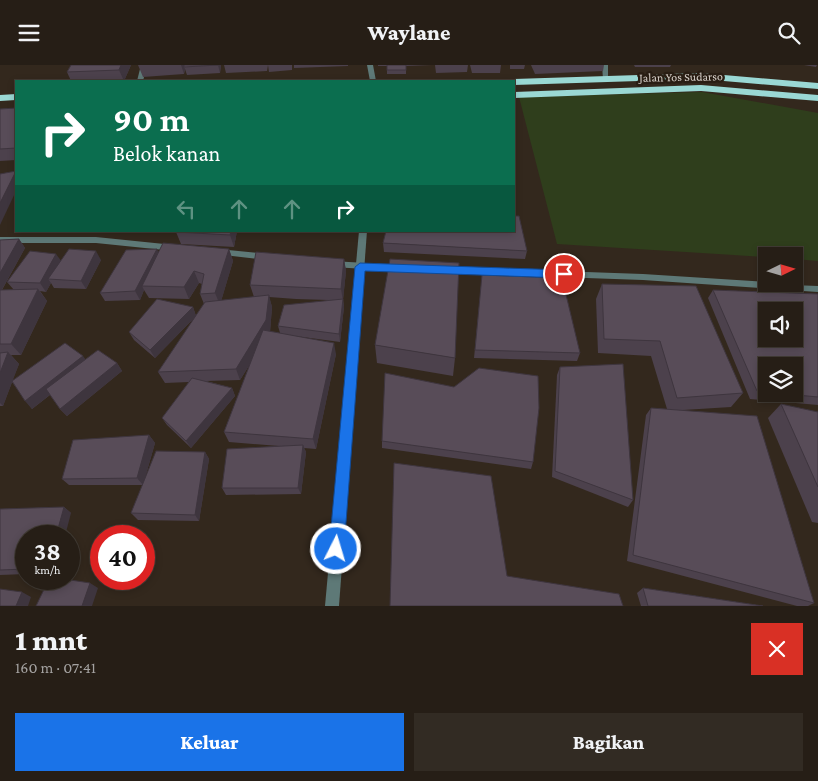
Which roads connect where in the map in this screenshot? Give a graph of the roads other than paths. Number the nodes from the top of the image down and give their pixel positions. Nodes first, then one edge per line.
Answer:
1 (144, 65) edge
2 (370, 65) edge
3 (605, 65) edge
4 (606, 79) junction
5 (140, 80) edge
6 (373, 80) edge
7 (515, 82) edge
8 (818, 86) edge
9 (515, 95) edge
10 (0, 97) edge
11 (15, 97) edge
12 (818, 98) edge
13 (363, 232) edge
14 (0, 240) edge
15 (184, 249) edge
16 (204, 251) edge
17 (282, 259) edge
18 (321, 263) edge
19 (360, 267) junction
20 (409, 269) edge
21 (438, 270) edge
22 (818, 289) edge
23 (332, 606) edge

1 - 5 street
2 - 6 street
3 - 4 street
4 - 7 highway, Jalan Yos Sudarso
4 - 8 highway, Jalan Yos Sudarso
9 - 12 highway, Jalan Yos Sudarso
10 - 11 highway
13 - 19 street
14 - 15 street
16 - 17 street
18 - 19 street
19 - 20 street
19 - 23 street
21 - 22 street

